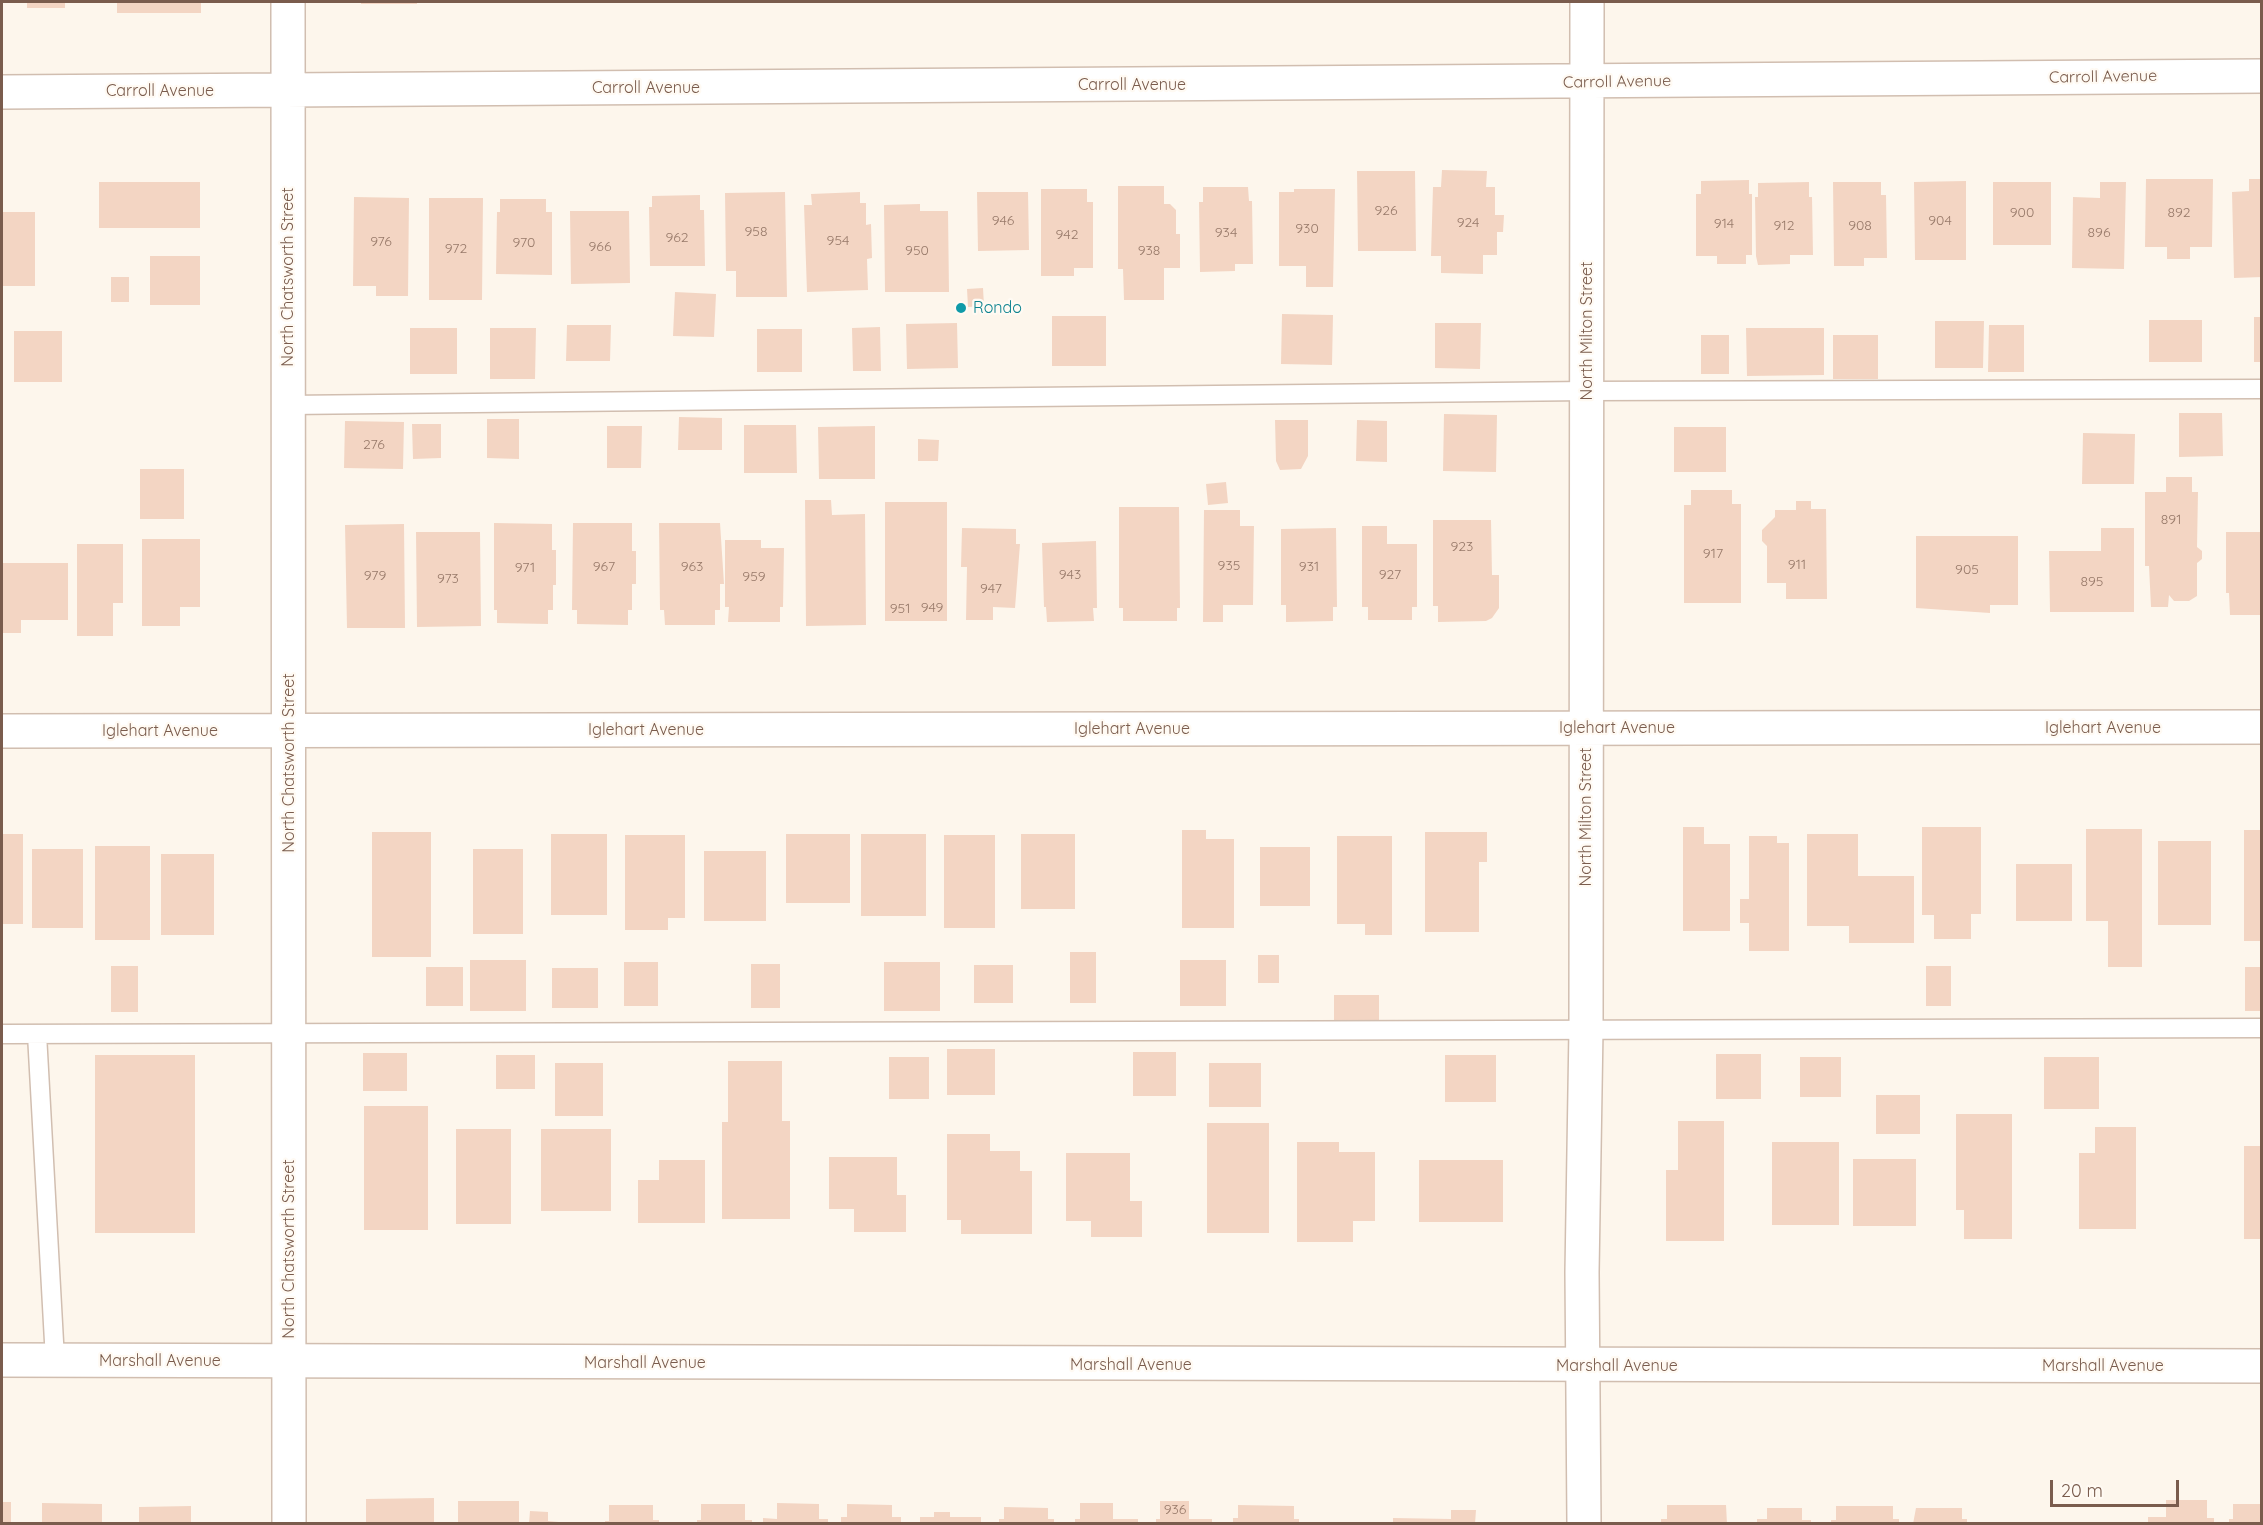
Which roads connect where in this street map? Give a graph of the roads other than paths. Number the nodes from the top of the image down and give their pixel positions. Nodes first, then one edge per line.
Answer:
1 (288, 2) edge
2 (1587, 2) edge
3 (2262, 76) edge
4 (1587, 82) junction
5 (288, 90) junction
6 (2, 92) edge
7 (2262, 389) edge
8 (1587, 391) junction
9 (288, 405) junction
10 (2262, 727) edge
11 (1587, 729) junction
12 (2, 731) edge
13 (288, 731) junction
14 (2262, 1028) edge
15 (1586, 1029) junction
16 (2, 1034) edge
17 (37, 1034) junction
18 (289, 1034) junction
19 (2, 1360) edge
20 (55, 1360) junction
21 (288, 1362) junction
22 (1582, 1366) junction
23 (2262, 1366) edge
24 (289, 1524) edge
25 (1584, 1524) edge

1 - 5 street, North Chatsworth Street
2 - 4 street, North Milton Street
3 - 4 street, Carroll Avenue
4 - 5 street, Carroll Avenue
4 - 8 street, North Milton Street
5 - 6 street, Carroll Avenue
5 - 9 street, North Chatsworth Street
7 - 8 lane
8 - 9 lane
8 - 11 street, North Milton Street
9 - 13 street, North Chatsworth Street
10 - 11 street, Iglehart Avenue
11 - 13 street, Iglehart Avenue
11 - 15 street, North Milton Street
12 - 13 street, Iglehart Avenue
13 - 18 street, North Chatsworth Street
14 - 15 lane
15 - 18 lane
15 - 22 street, North Milton Street
16 - 17 lane
17 - 18 lane
17 - 20 lane
18 - 21 street, North Chatsworth Street
19 - 20 street, Marshall Avenue
20 - 21 street, Marshall Avenue
21 - 22 street, Marshall Avenue
21 - 24 street, North Chatsworth Street
22 - 23 street, Marshall Avenue
22 - 25 street, North Milton Street

